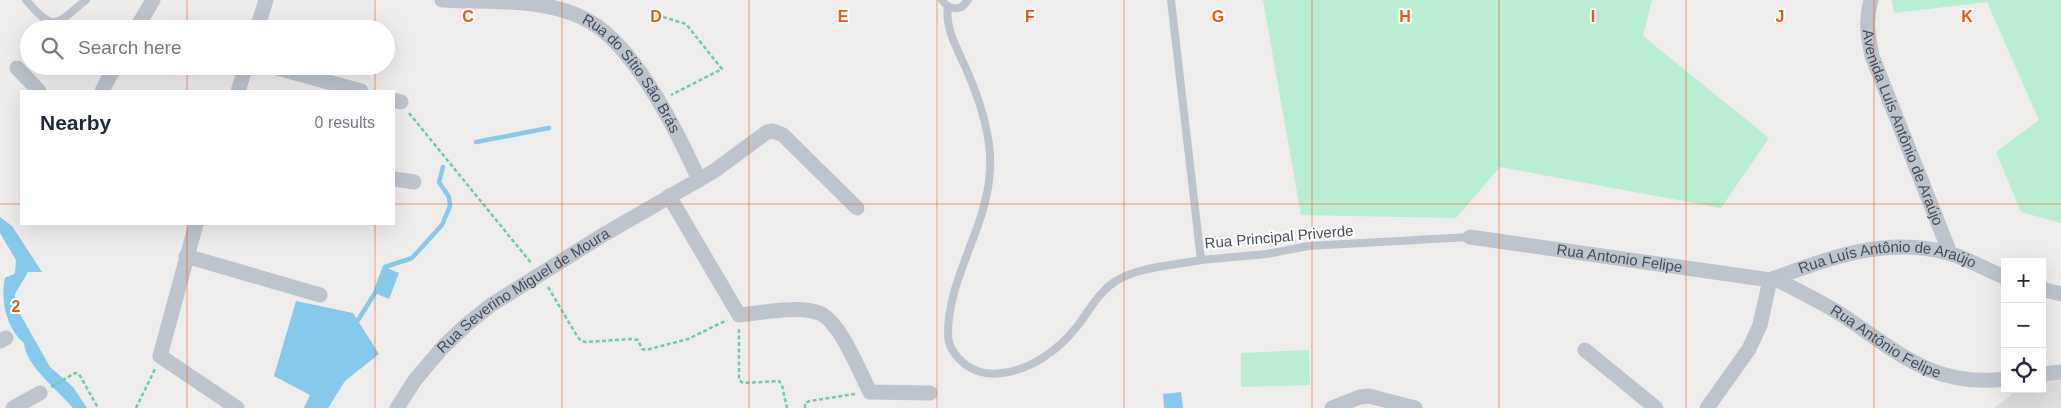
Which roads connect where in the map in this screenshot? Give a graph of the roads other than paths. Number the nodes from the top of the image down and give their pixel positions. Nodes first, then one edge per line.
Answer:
1 (26, 0) edge
2 (86, 0) edge
3 (153, 0) edge
4 (266, 0) edge
5 (442, 0) edge
6 (942, 0) edge
7 (968, 0) edge
8 (1171, 0) edge
9 (1871, 0) edge
10 (948, 7) junction
11 (45, 20) edge
12 (58, 20) edge
13 (141, 20) edge
14 (260, 20) edge
15 (17, 68) dead end
16 (20, 71) edge
17 (24, 75) edge
18 (110, 75) edge
19 (243, 75) edge
20 (303, 75) edge
21 (38, 90) edge
22 (103, 90) edge
23 (238, 90) edge
24 (358, 90) edge
25 (395, 179) edge
26 (699, 180) junction
27 (414, 182) dead end
28 (669, 196) junction
29 (857, 208) dead end
30 (196, 225) edge
31 (1470, 237) joint
32 (1950, 253) junction
33 (186, 256) junction
34 (1201, 260) junction
35 (2001, 275) edge
36 (1772, 279) junction
37 (2046, 290) edge
38 (2061, 294) edge
39 (320, 295) dead end
40 (1585, 350) dead end
41 (2061, 372) edge
42 (2046, 374) edge
43 (2001, 379) edge
44 (46, 390) road end
45 (930, 393) dead end
46 (13, 408) edge
47 (237, 408) edge
48 (397, 408) edge
49 (1332, 408) edge
50 (1415, 408) edge
51 (1656, 408) edge
52 (1707, 408) edge

1 - 11 lane
2 - 12 lane
3 - 13 street
4 - 14 street
5 - 26 street, Rua do Sítio São Brás
6 - 10 lane
7 - 10 lane
8 - 34 lane, Rua Principal Priverde
9 - 32 street, Avenida Luís Antônio de Araújo
10 - 34 lane
15 - 16 street
17 - 21 street
18 - 22 street
19 - 23 street
20 - 24 street
25 - 27 street
26 - 28 street, Rua Severino Miguel de Moura
26 - 29 street, Rua Severino Miguel de Moura
28 - 45 street
28 - 48 street, Rua Severino Miguel de Moura
30 - 33 street
31 - 34 lane, Rua Principal Priverde
31 - 36 street, Rua Antonio Felipe
32 - 35 street, Rua Luís Antônio de Araújo
32 - 36 street, Rua Luís Antônio de Araújo
33 - 39 street
33 - 47 street
36 - 43 street, Rua Antônio Felipe
36 - 52 street
37 - 38 street
40 - 51 street
41 - 42 street
44 - 46 street
49 - 50 street

